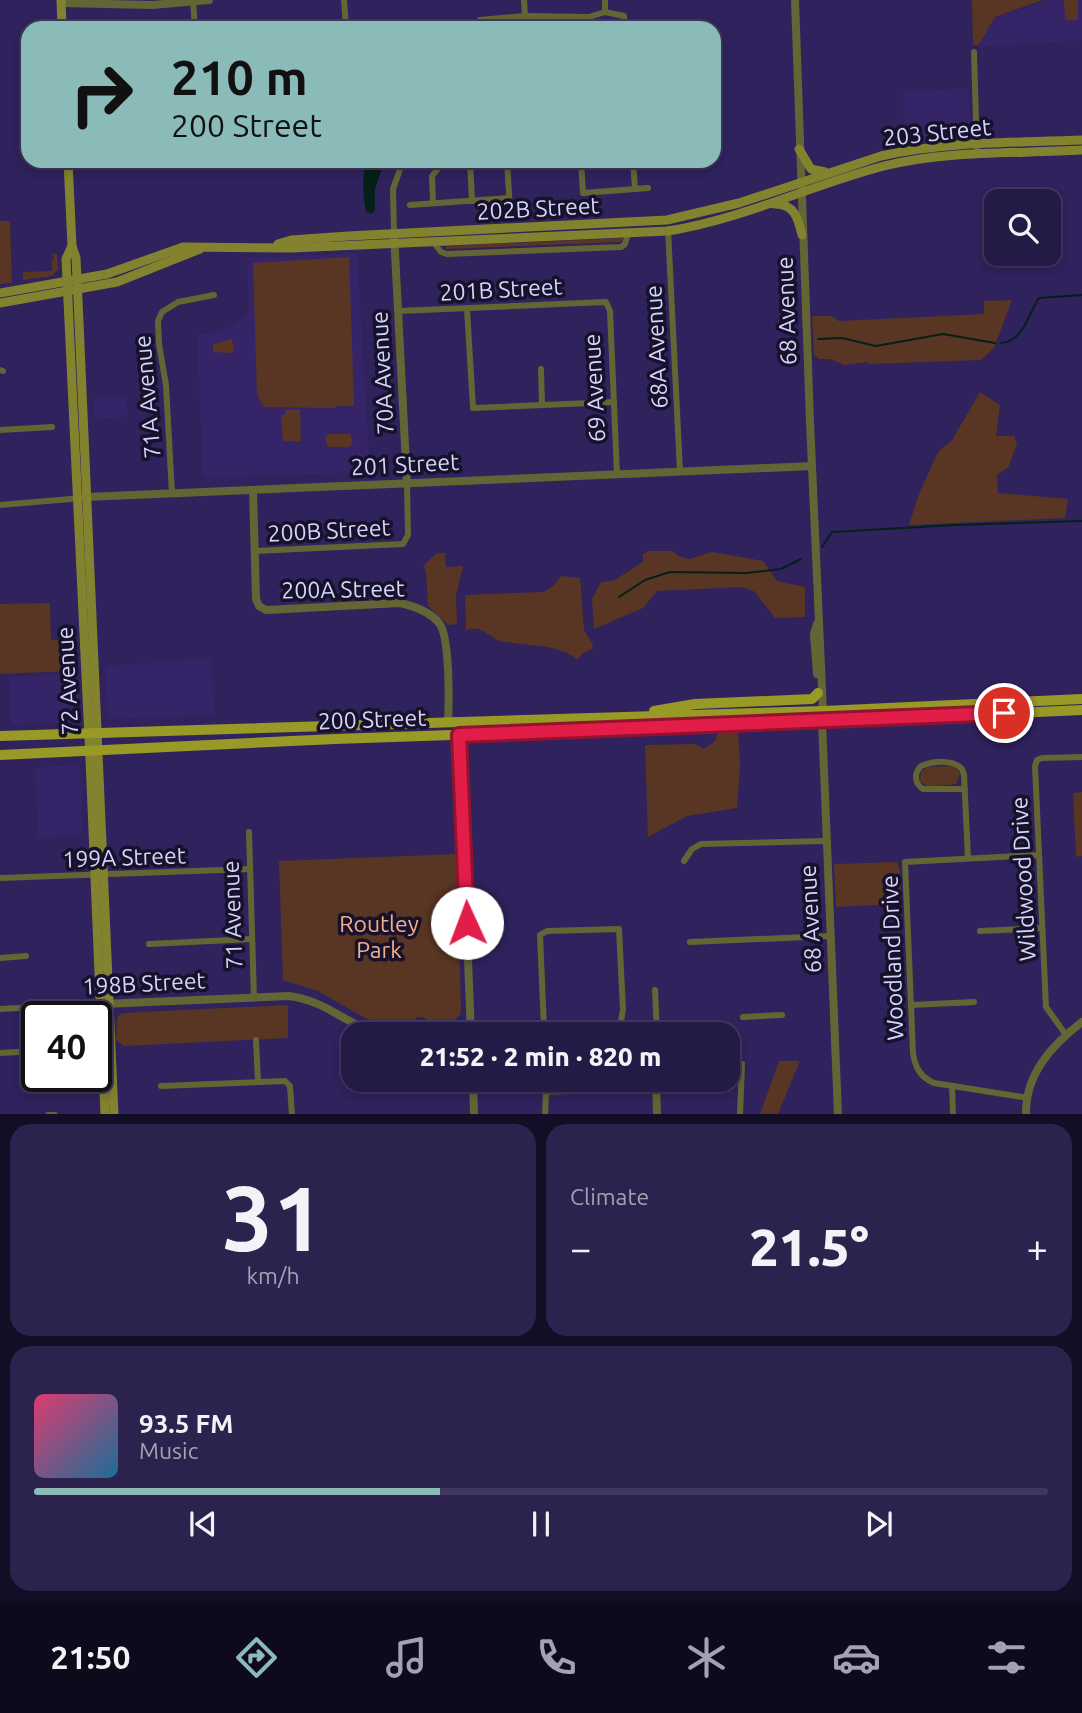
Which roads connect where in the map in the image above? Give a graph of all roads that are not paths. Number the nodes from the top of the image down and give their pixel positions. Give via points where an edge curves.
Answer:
1 (209, 0) edge
2 (344, 0) edge
3 (524, 0) edge
4 (605, 0) edge
5 (795, 0) edge
6 (193, 1) edge
7 (61, 2) edge
8 (151, 2) edge
9 (605, 12) junction
10 (525, 16) junction
11 (554, 17) junction
12 (504, 18) joint
13 (589, 18) joint
14 (62, 21) edge
15 (194, 21) edge
16 (346, 21) edge
17 (480, 21) edge
18 (554, 21) edge
19 (624, 21) edge
20 (974, 51) dead end
21 (1082, 140) edge
22 (978, 145) junction
23 (799, 149) junction
24 (1082, 150) edge
25 (977, 155) junction
26 (68, 168) edge
27 (400, 168) edge
28 (438, 168) edge
29 (470, 168) edge
30 (507, 168) edge
31 (582, 168) edge
32 (634, 168) edge
33 (830, 172) junction
34 (800, 183) junction
35 (648, 188) dead end
36 (635, 189) junction
37 (801, 193) junction
38 (509, 198) junction
39 (472, 201) junction
40 (433, 203) junction
41 (410, 205) dead end
42 (766, 205) junction
43 (510, 210) dead end
44 (667, 220) junction
45 (668, 231) junction
46 (802, 235) junction
47 (394, 238) junction
48 (201, 248) junction
49 (72, 280) junction
50 (78, 290) junction
51 (67, 292) junction
52 (0, 293) edge
53 (214, 295) dead end
54 (606, 302) joint
55 (0, 303) edge
56 (467, 309) junction
57 (399, 311) junction
58 (541, 369) dead end
59 (614, 402) junction
60 (542, 405) junction
61 (52, 427) dead end
62 (0, 430) edge
63 (812, 466) junction
64 (680, 471) junction
65 (617, 474) junction
66 (407, 484) junction
67 (253, 490) junction
68 (172, 494) junction
69 (83, 498) junction
70 (0, 505) edge
71 (405, 542) joint
72 (254, 551) junction
73 (818, 621) junction
74 (818, 693) joint
75 (1082, 699) edge
76 (1082, 710) edge
77 (626, 716) junction
78 (822, 716) junction
79 (482, 720) junction
80 (448, 721) junction
81 (94, 733) junction
82 (459, 735) junction
83 (0, 736) edge
84 (95, 750) junction
85 (0, 755) edge
86 (1082, 757) edge
87 (965, 789) junction
88 (249, 832) dead end
89 (825, 841) junction
90 (1039, 855) junction
91 (968, 858) junction
92 (684, 861) dead end
93 (250, 869) junction
94 (100, 875) junction
95 (0, 878) edge
96 (1042, 928) junction
97 (980, 931) dead end
98 (830, 936) junction
99 (253, 939) junction
100 (690, 942) dead end
101 (149, 944) dead end
102 (26, 956) dead end
103 (0, 958) edge
104 (655, 990) dead end
105 (254, 998) junction
106 (104, 1001) edge
107 (974, 1002) dead end
108 (112, 1004) edge
109 (911, 1005) junction
110 (21, 1008) edge
111 (0, 1009) edge
112 (782, 1015) dead end
113 (743, 1017) dead end
114 (350, 1022) edge
115 (471, 1022) edge
116 (544, 1022) edge
117 (621, 1022) edge
118 (656, 1022) edge
119 (1082, 1022) edge
120 (1066, 1035) junction
121 (256, 1040) dead end
122 (18, 1052) dead end
123 (0, 1053) edge
124 (743, 1064) dead end
125 (258, 1081) junction
126 (161, 1086) dead end
127 (952, 1086) junction
128 (105, 1092) edge
129 (112, 1092) edge
130 (473, 1092) edge
131 (546, 1092) edge
132 (656, 1092) edge
133 (1028, 1098) junction
134 (105, 1114) edge
135 (114, 1114) edge
136 (292, 1114) edge
137 (474, 1114) edge
138 (545, 1114) edge
139 (657, 1114) edge
140 (740, 1114) edge
141 (838, 1114) edge
142 (953, 1114) edge
143 (1026, 1114) edge

1 - 6 street
2 - 16 street
3 - 10 street
4 - 9 street
5 - 23 street, 68 Avenue
6 - 8 street
6 - 15 street
7 - 8 street
7 - 14 main road
9 - 13 street
9 - 19 street via 624,16
10 - 11 street
10 - 12 street
11 - 13 street
11 - 18 street
12 - 17 street
20 - 22 street
21 - 22 main road, 203 Street
22 - 25 street
22 - 33 main road, 203 Street via 905,150
23 - 33 main road via 811,169
23 - 34 street, 68 Avenue
24 - 25 main road, 203 Street
25 - 37 main road, 203 Street via 907,161
26 - 49 main road, 72 Avenue via 76,258
27 - 47 street via 393,189
28 - 40 street via 432,176
29 - 39 street
30 - 38 street
31 - 36 street via 583,193
32 - 36 street
33 - 34 main road, 203 Street
34 - 37 street, 68 Avenue
34 - 44 main road, 202B Street
35 - 36 street
37 - 42 main road, 202B Street
37 - 46 street, 68 Avenue
38 - 39 street
38 - 43 street
39 - 40 street
40 - 41 street
42 - 45 main road, 202B Street
42 - 46 main road via 790,207
44 - 45 street, 68A Avenue
44 - 47 main road, 202B Street
45 - 47 main road, 202B Street via 433,242
45 - 64 street, 68A Avenue
46 - 63 street, 68 Avenue
47 - 48 main road, 202B Street via 292,248
47 - 57 street, 70A Avenue
48 - 49 main road, 202B Street via 183,247 123,269
48 - 50 main road, 202B Street via 129,279
49 - 50 main road, 72 Avenue
49 - 51 main road, 72 Avenue
49 - 52 main road, 202B Street
50 - 51 main road, 202B Street
50 - 69 main road, 72 Avenue
51 - 55 main road, 202B Street
51 - 69 main road, 72 Avenue
53 - 68 street, 71A Avenue via 178,302 158,321
54 - 56 street, 201B Street
54 - 59 street, 69 Avenue
56 - 57 street, 201B Street
56 - 60 street via 473,408
57 - 66 street, 70A Avenue
58 - 60 street
59 - 60 street
59 - 65 street, 69 Avenue
61 - 62 street
63 - 64 street, 201 Street
63 - 73 street, 68 Avenue
64 - 65 street, 201 Street
65 - 66 street, 201 Street
66 - 67 street, 201 Street
66 - 71 street, 70A Avenue
67 - 68 street, 201 Street
67 - 72 street
68 - 69 street, 201 Street
69 - 70 street, 201 Street
69 - 81 main road, 72 Avenue
71 - 72 street, 200B Street
72 - 80 street, 200A Street via 256,599 266,610 400,603 414,606 440,624 446,642
73 - 74 street, 68 Avenue via 814,634
73 - 78 street, 68 Avenue
74 - 77 main road via 812,699 695,704
75 - 78 main road, 200 Street
76 - 78 main road, 200 Street
77 - 78 main road, 200 Street
77 - 79 main road, 200 Street
78 - 82 main road, 200 Street
78 - 89 street, 68 Avenue
79 - 80 main road, 200 Street
79 - 82 main road
80 - 81 main road, 200 Street
81 - 83 main road, 200 Street
81 - 84 main road, 72 Avenue
82 - 84 main road, 200 Street
82 - 115 street
84 - 85 main road, 200 Street
84 - 94 main road, 72 Avenue
86 - 90 street, Wildwood Drive via 1037,760
87 - 87 street via 923,789 916,774 924,764 955,763 963,771
87 - 91 street
88 - 93 street, 71 Avenue
89 - 92 street via 701,844
89 - 98 street, 68 Avenue
90 - 91 street, Woodland Drive
90 - 96 street, Wildwood Drive
91 - 109 street, Woodland Drive via 905,862
93 - 94 street, 199A Street
93 - 99 street, 71 Avenue
94 - 95 street, 199A Street
94 - 106 main road, 72 Avenue
96 - 97 street
96 - 120 street, Wildwood Drive via 1046,1007
98 - 100 street
98 - 141 street, 68 Avenue
99 - 101 street
99 - 105 street, 71 Avenue
102 - 103 street
104 - 118 street
105 - 108 street, 198B Street
105 - 114 street, 198B Street via 289,996 315,1001
107 - 109 street
109 - 127 street, Woodland Drive via 915,1065 926,1079
110 - 111 street, 198B Street
112 - 113 street
116 - 117 street via 543,932 619,929
119 - 120 street
120 - 133 street via 1038,1067
121 - 125 street
122 - 123 street
124 - 140 street
125 - 126 street
125 - 136 street via 288,1082
127 - 133 street, Woodland Drive
127 - 142 street
128 - 134 main road, 72 Avenue
129 - 135 main road, 72 Avenue
130 - 137 street
131 - 138 street
132 - 139 street
133 - 143 street

